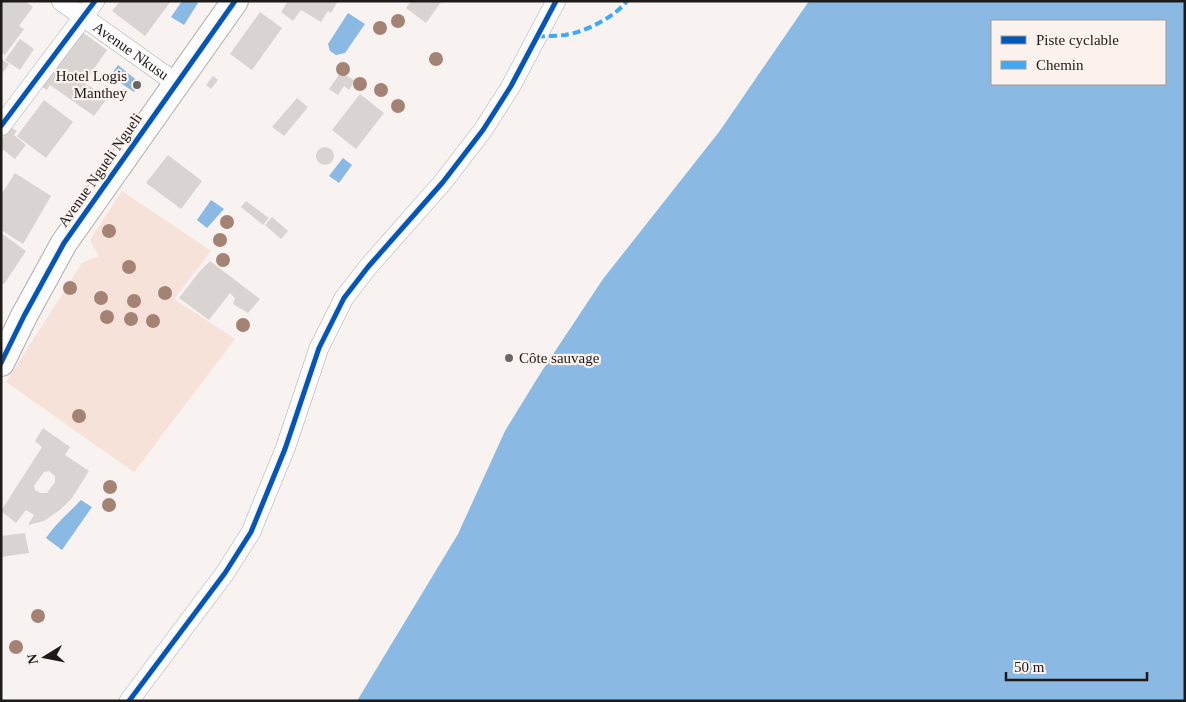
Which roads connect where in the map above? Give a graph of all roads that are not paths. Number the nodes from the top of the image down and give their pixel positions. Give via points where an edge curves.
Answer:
1 (61, 1) edge
2 (95, 1) edge
3 (235, 1) edge
4 (556, 1) edge
5 (83, 17) junction
6 (176, 83) junction
7 (1, 126) edge
8 (1, 363) edge
9 (129, 701) edge

1 - 5 street, Avenue Nkusu
2 - 5 street
3 - 6 street, Avenue Ngueli Ngueli
4 - 9 street via 511,86 483,130 344,298 319,348 285,449 251,532 225,573
5 - 6 street, Avenue Nkusu
5 - 7 street
6 - 8 street, Avenue Ngueli Ngueli via 64,242

